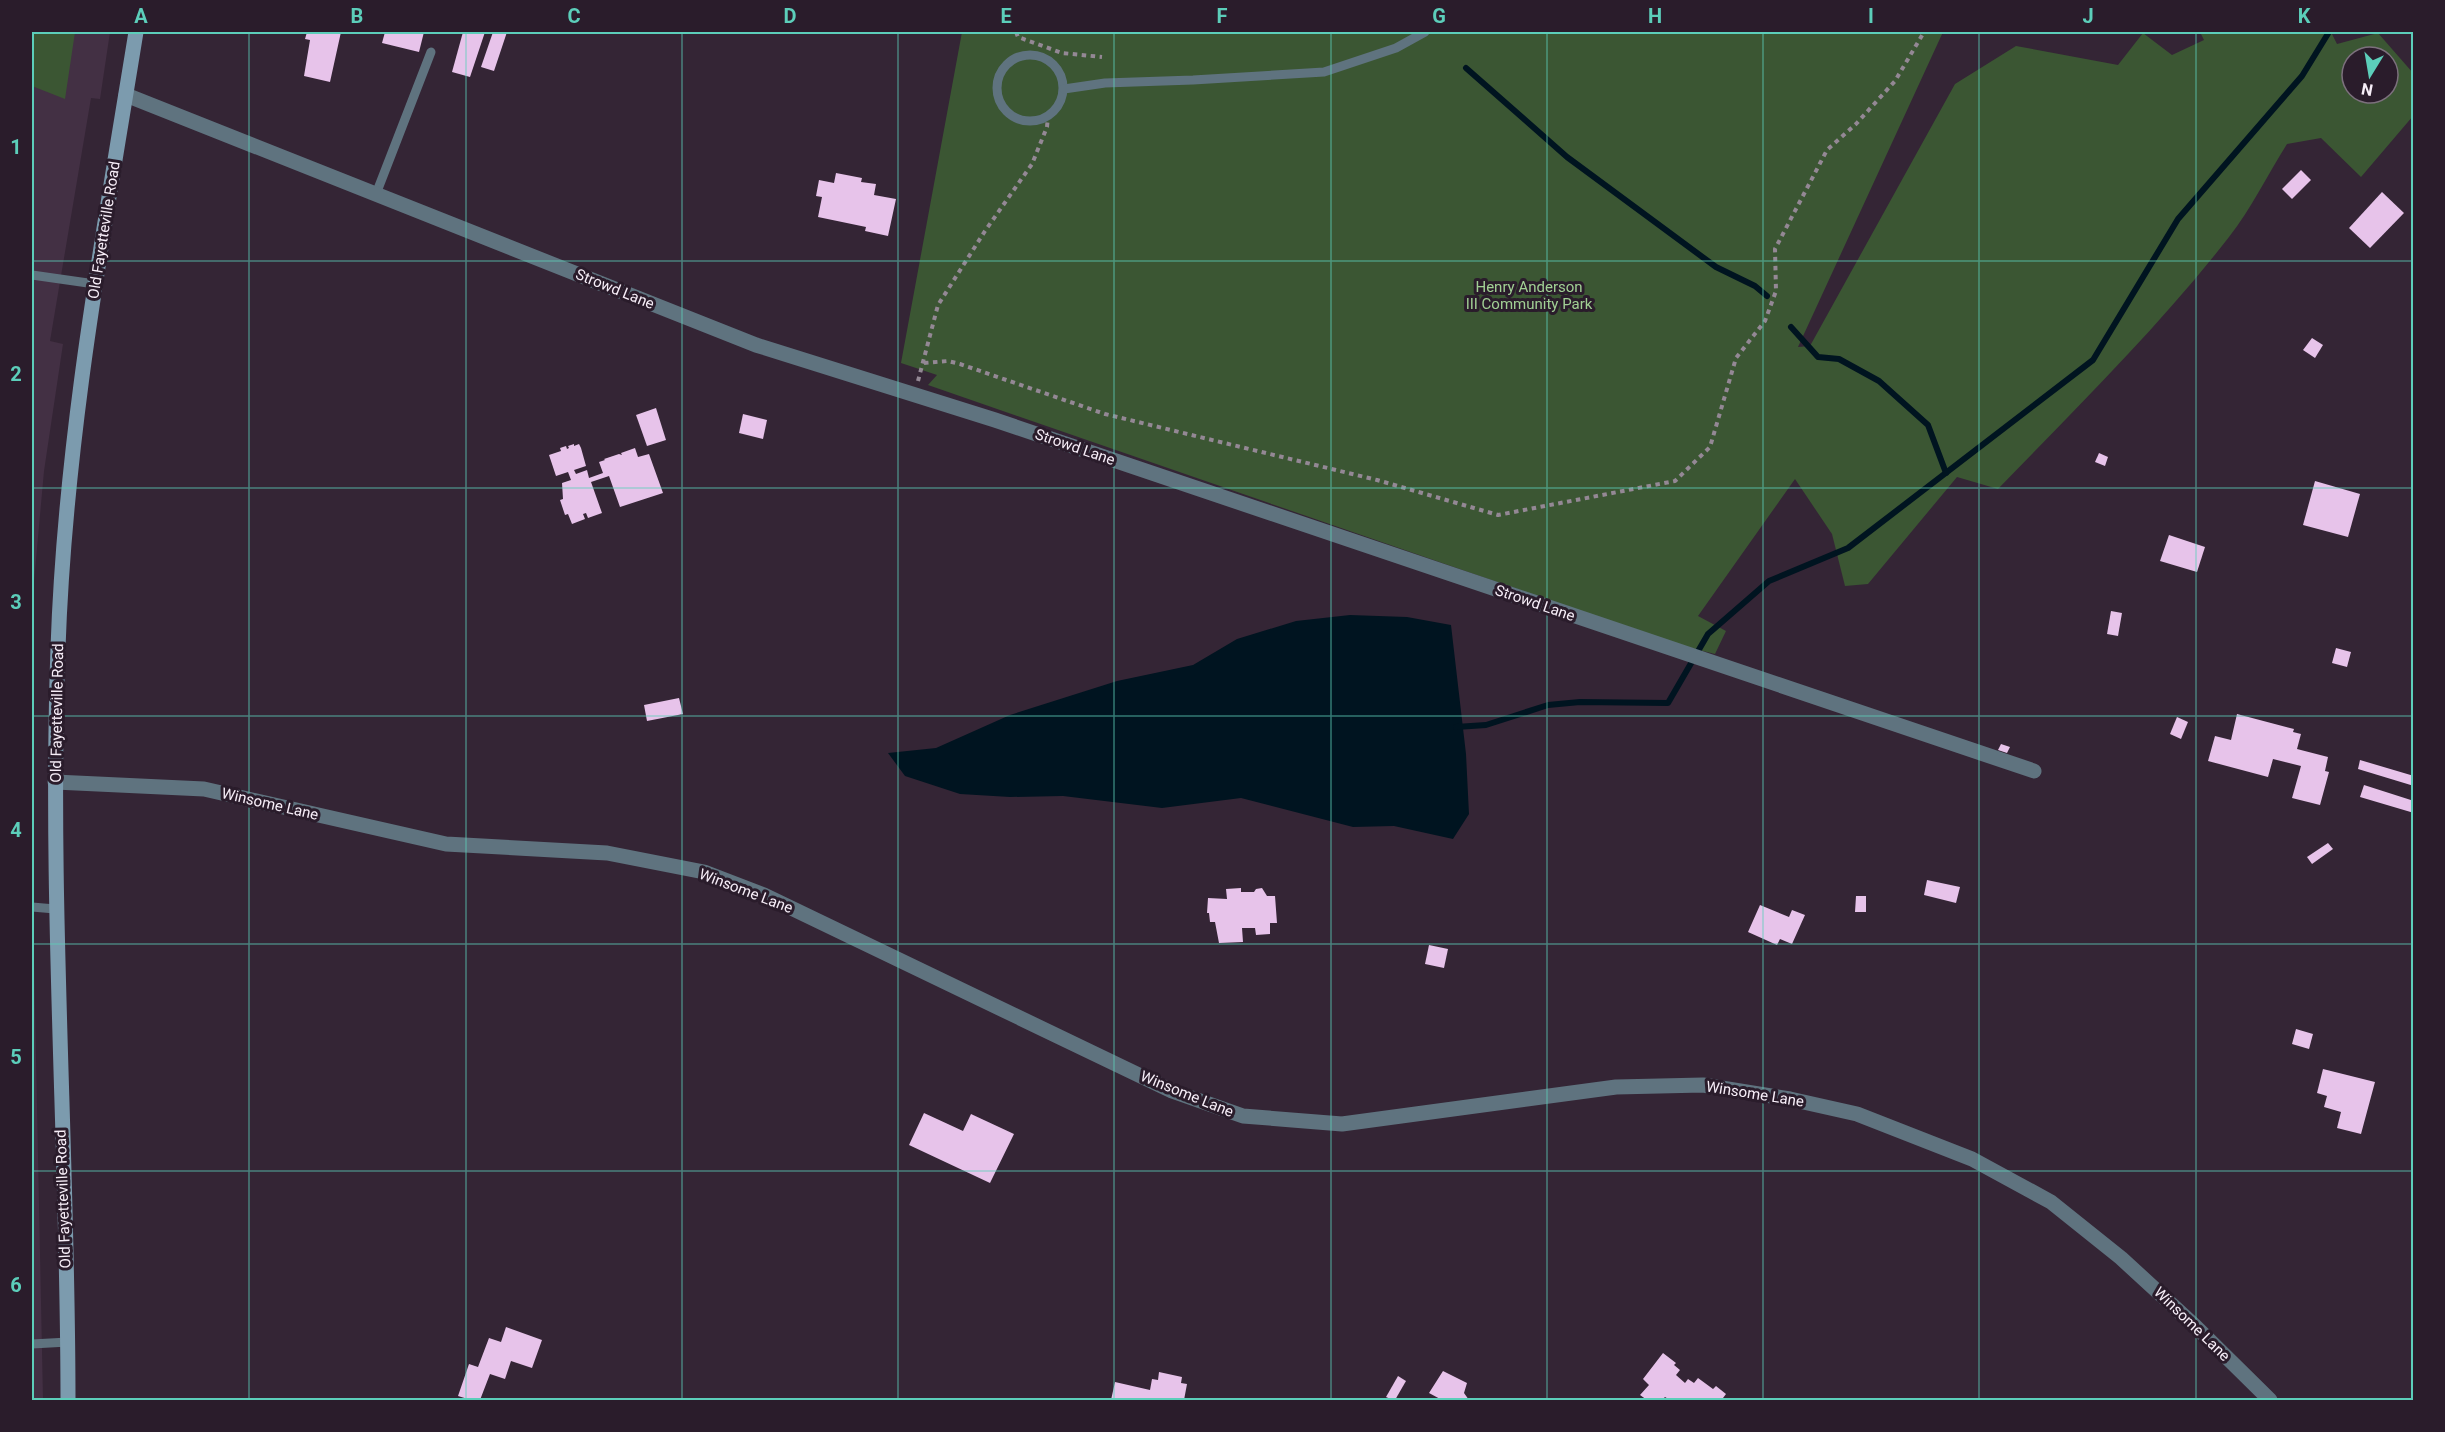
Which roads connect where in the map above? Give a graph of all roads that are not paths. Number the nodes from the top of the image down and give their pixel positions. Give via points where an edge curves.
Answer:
1 (136, 32) edge
2 (1425, 32) edge
3 (431, 52) dead end
4 (1064, 89) junction
5 (126, 95) junction
6 (376, 194) junction
7 (32, 275) edge
8 (95, 284) junction
9 (2034, 771) dead end
10 (55, 782) junction
11 (32, 907) edge
12 (55, 909) junction
13 (68, 1342) junction
14 (32, 1344) edge
15 (68, 1401) edge
16 (2270, 1401) edge

1 - 5 street, Old Fayetteville Road
2 - 4 lane via 1396,48 1324,72 1105,83
3 - 6 lane
4 - 4 lane via 1057,108 1048,116 1026,121 1006,112 996,91 1004,67 1022,55 1049,60 1062,76
5 - 6 street, Strowd Lane
5 - 8 street, Old Fayetteville Road
6 - 9 street, Strowd Lane via 756,345 995,420
7 - 8 lane
8 - 10 street, Old Fayetteville Road via 70,466 58,646
10 - 12 street, Old Fayetteville Road
10 - 16 street, Winsome Lane via 204,789 446,844 607,853 704,872 764,895 1172,1091 1243,1116 1342,1124 1616,1087 1703,1085 1857,1114 1972,1159 2051,1202 2121,1258
11 - 12 lane
12 - 13 street, Old Fayetteville Road
13 - 14 lane
13 - 15 street, Old Fayetteville Road

